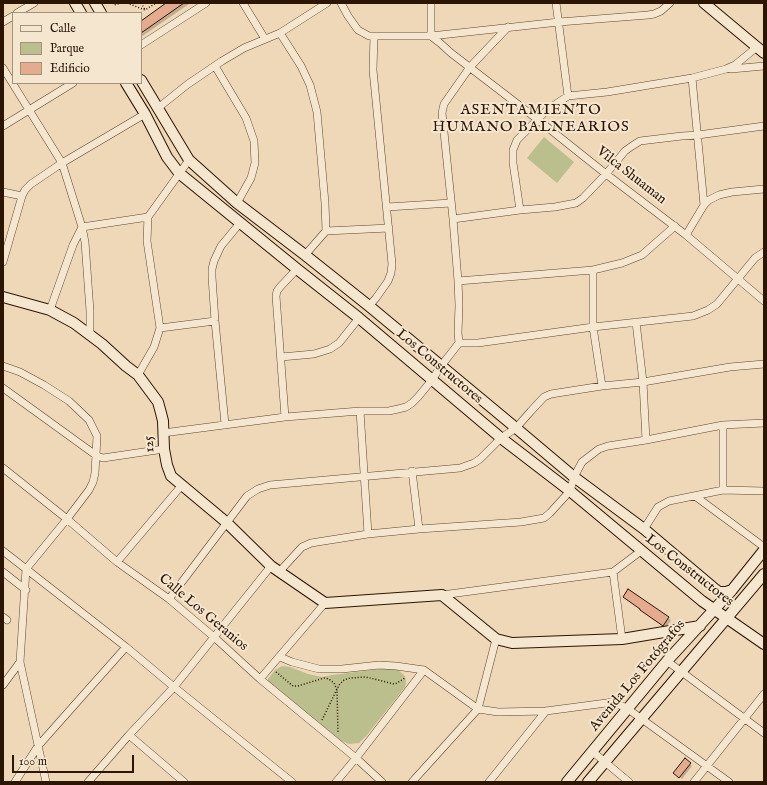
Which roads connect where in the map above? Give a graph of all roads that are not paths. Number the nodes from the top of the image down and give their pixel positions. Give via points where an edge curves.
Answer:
1 (34, 3) edge
2 (74, 3) edge
3 (95, 3) edge
4 (206, 3) edge
5 (243, 3) edge
6 (327, 3) edge
7 (341, 3) edge
8 (430, 3) edge
9 (556, 3) edge
10 (670, 3) edge
11 (704, 3) edge
12 (197, 5) edge
13 (19, 12) edge
14 (80, 12) edge
15 (100, 12) edge
16 (12, 17) edge
17 (3, 22) edge
18 (559, 22) junction
19 (508, 27) junction
20 (280, 33) junction
21 (374, 36) junction
22 (431, 36) junction
23 (265, 39) junction
24 (142, 44) edge
25 (761, 50) edge
26 (215, 66) junction
27 (764, 66) edge
28 (470, 67) junction
29 (3, 68) edge
30 (726, 69) junction
31 (692, 78) junction
32 (142, 82) edge
33 (12, 83) edge
34 (13, 84) edge
35 (71, 84) edge
36 (127, 84) edge
37 (568, 96) junction
38 (158, 108) junction
39 (29, 110) junction
40 (145, 114) junction
41 (537, 119) junction
42 (3, 126) edge
43 (764, 126) edge
44 (698, 135) junction
45 (189, 160) junction
46 (62, 163) junction
47 (179, 173) junction
48 (606, 174) junction
49 (764, 189) edge
50 (3, 192) edge
51 (22, 196) junction
52 (237, 203) junction
53 (451, 203) junction
54 (704, 205) junction
55 (387, 207) junction
56 (520, 210) junction
57 (148, 217) junction
58 (453, 219) junction
59 (240, 223) junction
60 (675, 226) junction
61 (82, 227) junction
62 (389, 228) junction
63 (326, 231) junction
64 (686, 235) junction
65 (764, 252) edge
66 (305, 255) junction
67 (3, 262) edge
68 (296, 269) junction
69 (593, 270) junction
70 (738, 278) junction
71 (458, 281) junction
72 (3, 297) edge
73 (764, 301) edge
74 (369, 306) junction
75 (50, 310) junction
76 (360, 318) junction
77 (215, 321) junction
78 (636, 322) junction
79 (593, 327) junction
80 (160, 328) junction
81 (90, 334) junction
82 (459, 343) junction
83 (281, 357) junction
84 (764, 364) edge
85 (3, 366) edge
86 (441, 366) junction
87 (138, 376) junction
88 (432, 380) junction
89 (643, 382) junction
90 (602, 386) junction
91 (3, 388) edge
92 (360, 411) junction
93 (285, 417) junction
94 (764, 423) edge
95 (225, 424) junction
96 (723, 425) junction
97 (516, 428) junction
98 (163, 433) junction
99 (501, 438) junction
100 (646, 440) junction
101 (164, 449) junction
102 (96, 456) junction
103 (3, 468) edge
104 (412, 472) junction
105 (365, 476) junction
106 (574, 477) junction
107 (182, 485) junction
108 (723, 490) junction
109 (570, 491) junction
110 (764, 491) edge
111 (695, 496) junction
112 (67, 519) junction
113 (226, 522) junction
114 (419, 529) junction
115 (644, 529) junction
116 (368, 534) junction
117 (764, 549) edge
118 (3, 551) edge
119 (641, 551) junction
120 (117, 562) junction
121 (26, 569) junction
122 (276, 569) junction
123 (3, 572) edge
124 (613, 572) junction
125 (764, 574) edge
126 (26, 590) junction
127 (732, 590) junction
128 (442, 595) junction
129 (169, 599) junction
130 (325, 603) junction
131 (714, 610) junction
132 (726, 618) junction
133 (700, 626) junction
134 (214, 637) junction
135 (496, 639) junction
136 (622, 639) junction
137 (764, 644) edge
138 (126, 647) junction
139 (280, 657) junction
140 (667, 661) junction
141 (20, 662) junction
142 (424, 670) junction
143 (681, 671) junction
144 (260, 679) junction
145 (3, 685) edge
146 (174, 687) junction
147 (764, 694) edge
148 (478, 709) junction
149 (628, 709) junction
150 (546, 711) junction
151 (641, 719) junction
152 (745, 719) junction
153 (764, 733) edge
154 (129, 735) junction
155 (38, 746) junction
156 (592, 752) junction
157 (356, 758) junction
158 (605, 762) junction
159 (708, 766) junction
160 (180, 781) edge
161 (15, 782) edge
162 (46, 782) edge
163 (88, 782) edge
164 (292, 782) edge
165 (336, 782) edge
166 (382, 782) edge
167 (412, 782) edge
168 (489, 782) edge
169 (568, 782) edge
170 (588, 782) edge
171 (629, 782) edge
172 (694, 782) edge
173 (729, 782) edge

1 - 13 street
2 - 14 main road
3 - 15 main road
4 - 12 street
5 - 23 street
6 - 20 street
7 - 21 street via 358,30
8 - 22 street
9 - 18 street
10 - 18 street via 654,14
11 - 25 main road
12 - 24 street
16 - 17 street
18 - 19 street
18 - 37 street
19 - 22 street
19 - 28 street
20 - 23 street
20 - 63 street via 310,85 317,112
21 - 22 street
21 - 55 street via 373,70
22 - 28 street, Vilca Shuaman
23 - 26 street via 244,48
25 - 30 street
26 - 38 street
26 - 52 street via 246,118 254,141 255,163 251,178
27 - 30 street
28 - 41 street, Vilca Shuaman
28 - 53 street via 444,104 442,113
29 - 33 street
30 - 31 street
31 - 37 street
31 - 44 street
32 - 38 main road, Los Constructores
34 - 39 street
35 - 39 street
36 - 40 main road, Los Constructores
37 - 41 street
38 - 45 main road, Los Constructores
39 - 42 street
39 - 46 street
40 - 46 street
40 - 47 main road, Los Constructores via 166,157
41 - 48 street, Vilca Shuaman
41 - 56 street via 517,140 513,150
43 - 44 street
44 - 48 street via 640,141 625,151
44 - 54 street
45 - 47 street
45 - 52 main road, Los Constructores
46 - 51 street via 31,184
46 - 61 street
47 - 57 street
47 - 59 main road, Los Constructores
48 - 56 street via 576,203
48 - 60 street, Vilca Shuaman
49 - 54 street via 719,195
50 - 51 street
51 - 67 street
52 - 66 main road, Los Constructores
53 - 55 street
53 - 58 street
54 - 64 street
55 - 62 street
56 - 58 street
57 - 61 street
57 - 80 street via 147,241
58 - 71 street
59 - 68 main road, Los Constructores
59 - 77 street via 221,246 214,261 212,278
60 - 64 street, Vilca Shuaman
60 - 69 street via 642,255
61 - 75 street
61 - 81 street
62 - 63 street
62 - 74 street via 391,273 384,288
63 - 66 street
64 - 70 street, Vilca Shuaman
65 - 70 street via 755,258
66 - 74 main road, Los Constructores
68 - 76 main road, Los Constructores
68 - 83 street via 277,291 276,296
69 - 71 street
69 - 79 street
70 - 73 street, Vilca Shuaman
70 - 78 street via 717,304 701,314
71 - 82 street
72 - 75 main road, 125
74 - 86 main road, Los Constructores
75 - 81 main road, 125 via 74,322
76 - 83 street via 330,350
76 - 88 main road, Los Constructores
77 - 80 street
77 - 95 street
78 - 79 street
78 - 89 street
79 - 82 street via 478,343
79 - 90 street
80 - 87 street via 154,347
81 - 87 main road, 125
82 - 86 street
83 - 93 street
84 - 89 street via 730,367
85 - 102 street via 44,385 69,401 90,420 97,436
86 - 88 street
86 - 97 main road, Los Constructores
87 - 98 main road, 125 via 158,402 162,413
88 - 92 street via 418,397 406,406 390,411
88 - 99 main road, Los Constructores
89 - 90 street
89 - 100 street
90 - 97 street via 544,397
91 - 102 street
92 - 93 street
92 - 105 street
93 - 95 street
94 - 96 street
95 - 98 street
96 - 100 street
96 - 108 street
97 - 99 street
97 - 106 main road, Los Constructores
98 - 101 main road, 125
99 - 104 street via 474,463 460,468
99 - 109 main road, Los Constructores
100 - 106 street via 599,449 582,462
101 - 102 street via 103,458
101 - 107 main road, 125 via 171,476
102 - 112 street via 93,482
103 - 112 street, Calle Los Geranios
104 - 105 street
104 - 114 street
105 - 113 street via 270,485 247,496
105 - 116 street
106 - 109 street
106 - 115 main road, Los Constructores
107 - 113 main road, 125
107 - 120 street
108 - 110 street
108 - 111 street
109 - 114 street via 544,518
109 - 119 main road, Los Constructores
111 - 115 street via 669,501 658,507
111 - 117 street
112 - 120 street, Calle Los Geranios
112 - 121 street
113 - 122 main road, 125
113 - 129 street
114 - 116 street
115 - 127 main road, Los Constructores via 719,592
116 - 122 street via 311,543 302,547
117 - 127 main road, Avenida Los Fotógrafos
118 - 121 street
119 - 124 street
119 - 131 main road, Los Constructores
120 - 129 street, Calle Los Geranios
121 - 126 street
121 - 138 street
122 - 130 main road, 125
122 - 134 street
123 - 126 street
124 - 128 street
124 - 136 street
125 - 132 main road
126 - 141 street
127 - 131 main road, Avenida Los Fotógrafos
128 - 130 main road
128 - 135 main road
129 - 134 street, Calle Los Geranios
130 - 139 street
131 - 132 main road, Los Constructores
131 - 133 main road, Avenida Los Fotógrafos
132 - 137 main road, Los Constructores
132 - 143 main road
133 - 136 main road
133 - 140 main road, Avenida Los Fotógrafos
134 - 144 street, Calle Los Geranios
134 - 146 street
135 - 136 main road via 512,643
135 - 148 street
138 - 146 street
138 - 155 street
139 - 142 street via 319,669 379,665
139 - 144 street
140 - 143 street
140 - 149 main road, Avenida Los Fotógrafos
141 - 145 street
141 - 155 street
142 - 148 street
142 - 157 street
143 - 151 main road
143 - 152 street
144 - 157 street, Calle Los Geranios
146 - 154 street
146 - 164 street
147 - 152 street
148 - 150 street via 498,712
148 - 167 street
149 - 150 street via 614,702
149 - 151 street
149 - 156 main road, Avenida Los Fotógrafos
150 - 168 street
151 - 158 main road
151 - 159 street
152 - 153 street
152 - 159 street
154 - 160 street
154 - 163 street
155 - 161 street
155 - 162 street
156 - 158 street
156 - 169 main road, Avenida Los Fotógrafos
157 - 165 street
157 - 166 street, Calle Los Geranios
158 - 170 main road
158 - 171 street
159 - 172 street
159 - 173 street

